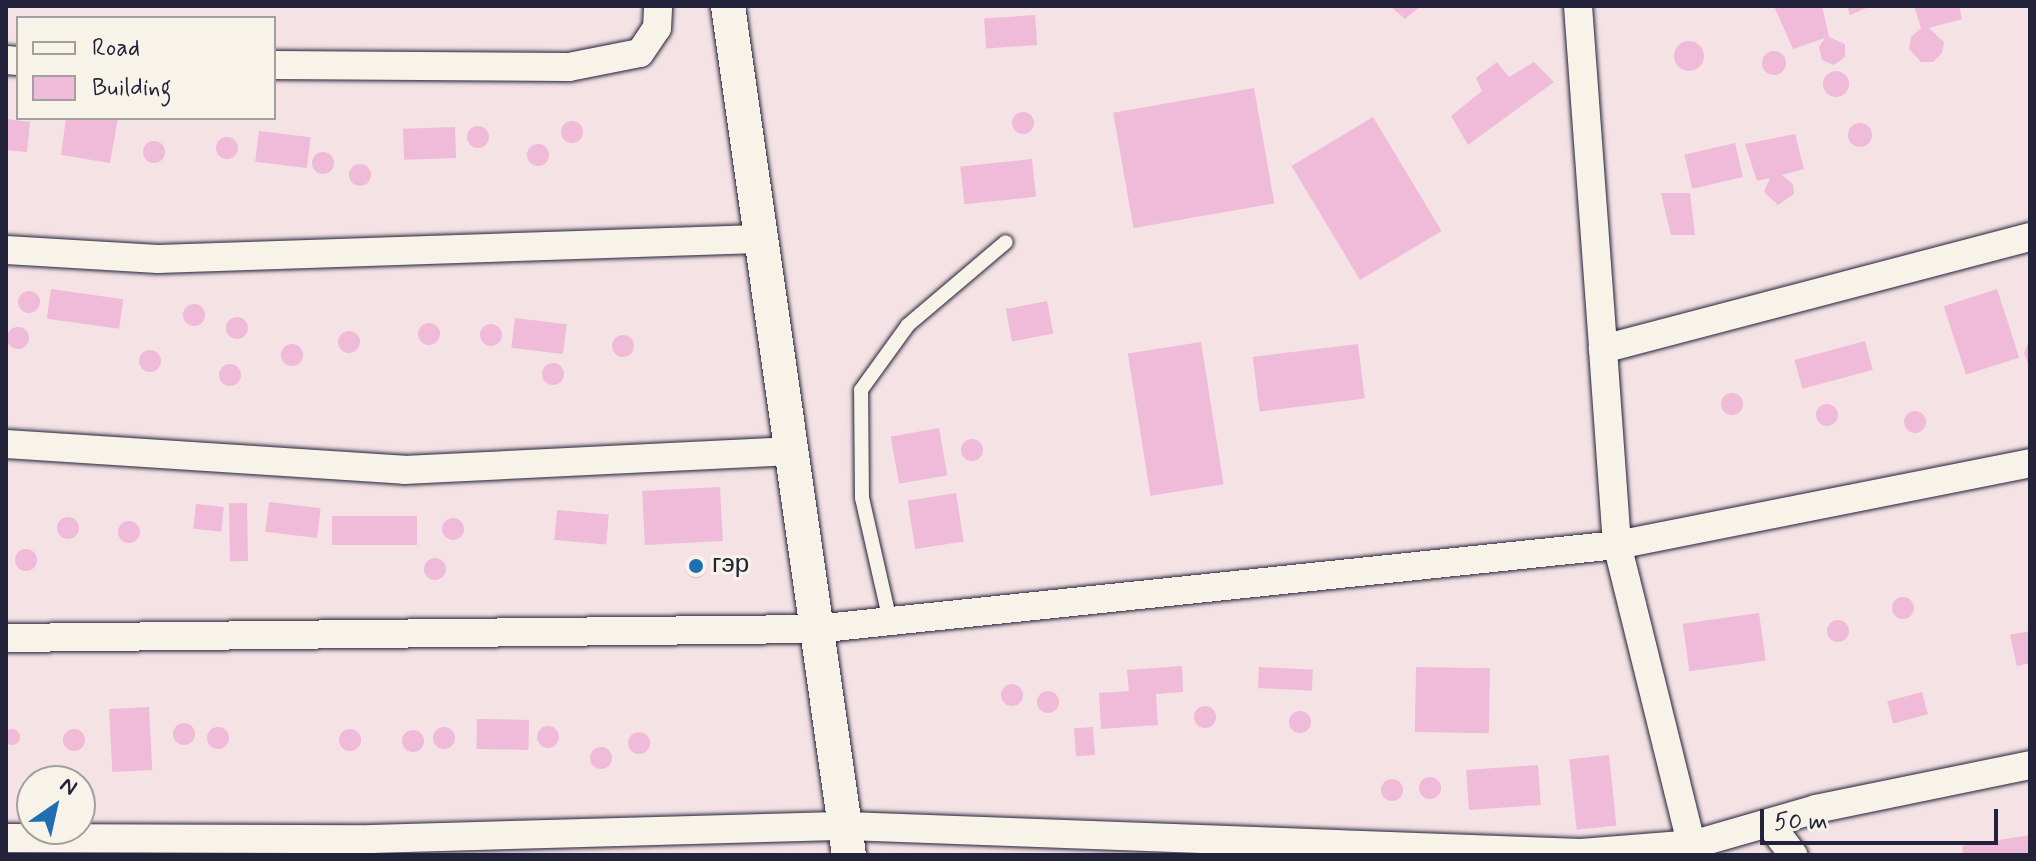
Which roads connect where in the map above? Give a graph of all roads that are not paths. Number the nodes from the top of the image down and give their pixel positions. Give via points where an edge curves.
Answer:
1 (658, 6) edge
2 (728, 6) edge
3 (1578, 6) edge
4 (276, 65) edge
5 (2030, 237) edge
6 (759, 239) junction
7 (1006, 242) dead end
8 (6, 250) edge
9 (1603, 349) junction
10 (6, 444) edge
11 (793, 451) junction
12 (2030, 463) edge
13 (1617, 545) junction
14 (890, 621) junction
15 (815, 629) junction
16 (6, 638) edge
17 (2030, 765) edge
18 (1770, 824) junction
19 (6, 838) edge
20 (848, 840) edge
21 (1694, 850) edge
22 (1793, 855) edge

1 - 4 street via 657,28 640,53 569,67
2 - 6 street
3 - 9 street
5 - 9 street
6 - 8 street via 158,259
6 - 11 street
7 - 14 lane via 908,325 861,390 862,498
9 - 13 street
10 - 11 street via 404,470
11 - 15 street
12 - 13 street
13 - 14 street
13 - 21 street
14 - 15 street
15 - 16 street
15 - 20 street
17 - 18 street via 1816,809
18 - 21 street
18 - 22 street
19 - 20 street
20 - 21 street via 1581,853

